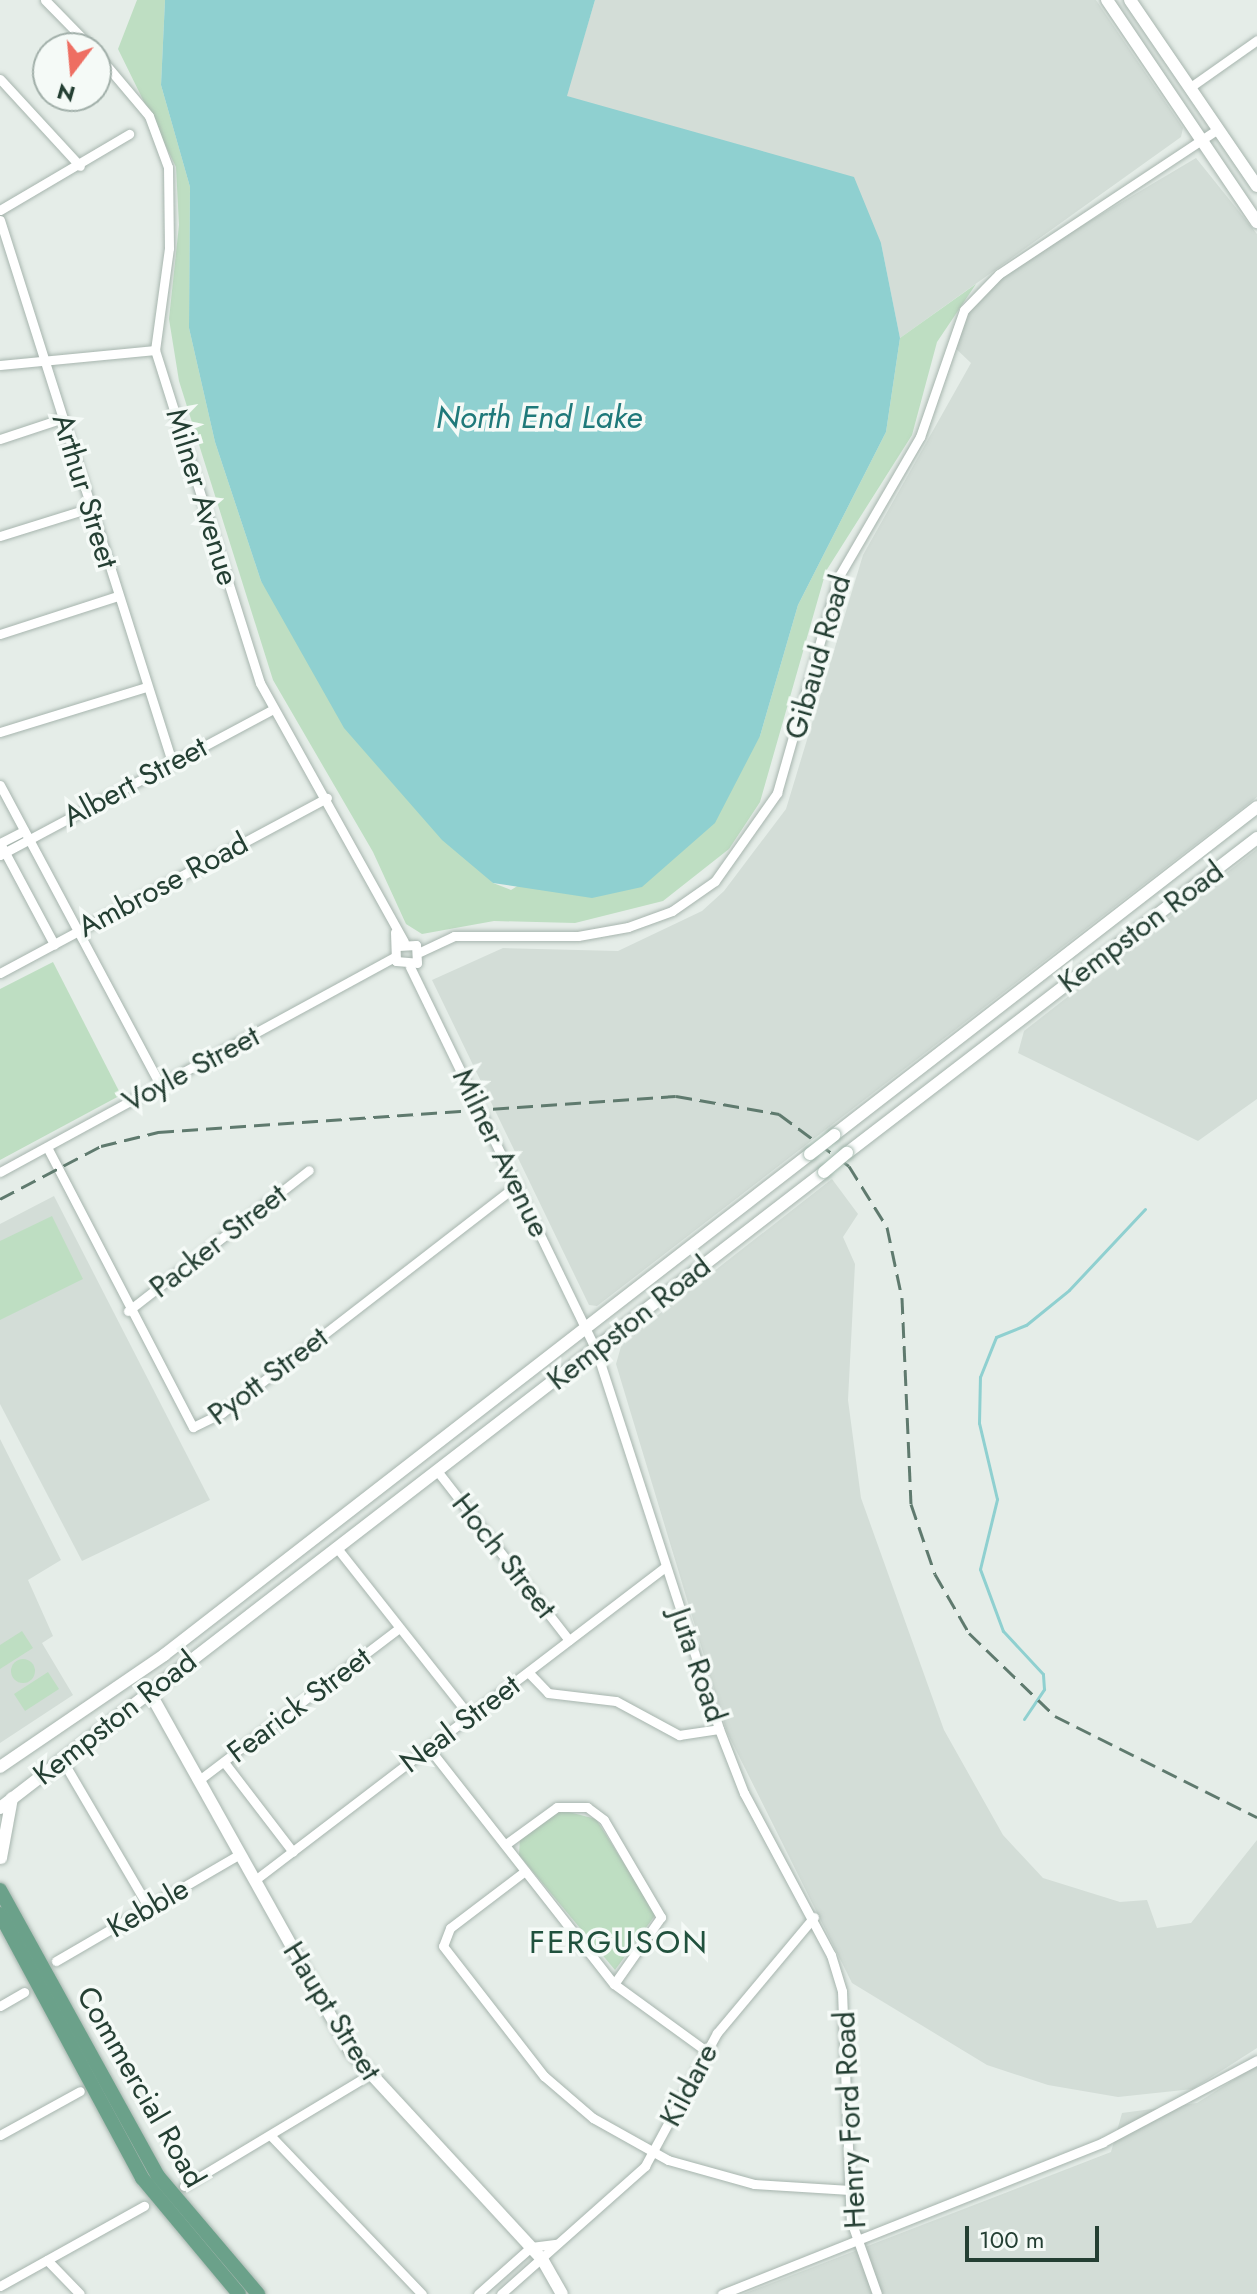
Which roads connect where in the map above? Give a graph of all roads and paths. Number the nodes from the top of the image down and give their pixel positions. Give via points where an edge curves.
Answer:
1 (45, 0) edge
2 (1107, 0) edge
3 (1130, 0) edge
4 (1139, 13) junction
5 (1122, 23) junction
6 (76, 32) edge
7 (1257, 40) edge
8 (112, 71) edge
9 (0, 79) edge
10 (1189, 88) junction
11 (1218, 129) junction
12 (129, 134) dead end
13 (1201, 140) junction
14 (80, 166) junction
15 (1257, 186) edge
16 (0, 210) edge
17 (0, 220) edge
18 (1257, 222) edge
19 (155, 350) junction
20 (44, 361) junction
21 (0, 365) edge
22 (63, 418) junction
23 (0, 439) edge
24 (90, 508) junction
25 (0, 536) edge
26 (118, 596) junction
27 (0, 634) edge
28 (146, 687) junction
29 (271, 710) junction
30 (0, 732) edge
31 (172, 762) junction
32 (0, 785) edge
33 (327, 798) junction
34 (1257, 807) edge
35 (26, 835) junction
36 (1257, 838) edge
37 (1, 848) edge
38 (78, 930) junction
39 (54, 944) junction
40 (401, 944) junction
41 (418, 948) junction
42 (397, 961) junction
43 (414, 965) junction
44 (0, 973) edge
45 (160, 1085) junction
46 (47, 1147) junction
47 (309, 1170) dead end
48 (0, 1172) edge
49 (517, 1185) junction
50 (128, 1311) junction
51 (586, 1327) junction
52 (596, 1350) junction
53 (438, 1472) junction
54 (337, 1548) junction
55 (665, 1567) junction
56 (399, 1628) junction
57 (569, 1640) junction
58 (528, 1672) junction
59 (149, 1691) junction
60 (469, 1715) junction
61 (719, 1729) junction
62 (428, 1747) junction
63 (61, 1758) junction
64 (224, 1762) junction
65 (0, 1767) edge
66 (199, 1780) junction
67 (12, 1798) junction
68 (0, 1808) edge
69 (506, 1844) junction
70 (293, 1852) junction
71 (240, 1854) junction
72 (1, 1858) edge
73 (525, 1871) junction
74 (255, 1880) junction
75 (0, 1890) edge
76 (149, 1908) junction
77 (0, 1914) edge
78 (814, 1917) junction
79 (56, 1961) dead end
80 (614, 1984) junction
81 (842, 1991) joint
82 (24, 1992) dead end
83 (0, 2006) edge
84 (705, 2050) junction
85 (1257, 2060) edge
86 (367, 2076) junction
87 (80, 2091) dead end
88 (0, 2135) edge
89 (270, 2135) junction
90 (654, 2153) junction
91 (184, 2186) dead end
92 (850, 2190) junction
93 (144, 2206) dead end
94 (856, 2241) junction
95 (557, 2244) junction
96 (531, 2247) junction
97 (542, 2259) junction
98 (47, 2260) junction
99 (0, 2286) edge
100 (80, 2294) edge
101 (239, 2294) edge
102 (258, 2294) edge
103 (422, 2294) edge
104 (478, 2294) edge
105 (501, 2294) edge
106 (562, 2294) edge
107 (722, 2294) edge
108 (877, 2294) edge

1 - 6 street
2 - 5 main road
3 - 4 main road
4 - 5 main road
4 - 10 main road
5 - 13 main road
7 - 10 street
8 - 19 street, Milner Avenue via 142,104 168,167 169,248
9 - 14 street
10 - 11 main road
11 - 13 street, Gibaud Road
11 - 15 main road
12 - 14 street
13 - 18 main road
13 - 41 street, Gibaud Road via 991,280 964,310 920,437 839,576 777,793 727,868 685,904 628,927 578,936 482,933
14 - 16 street
17 - 20 street, Arthur Street
19 - 20 street
19 - 29 street, Milner Avenue
20 - 21 street
20 - 22 street, Arthur Street
22 - 23 street
22 - 24 street, Arthur Street
24 - 25 street
24 - 26 street, Arthur Street
26 - 27 street
26 - 28 street, Arthur Street
28 - 30 street
28 - 31 street, Arthur Street
29 - 31 street, Albert Street
29 - 33 street, Milner Avenue
31 - 35 street, Albert Street
32 - 35 street
33 - 38 street, Ambrose Road
33 - 40 street, Milner Avenue
34 - 51 main road, Kempston Road, bridge
35 - 37 street, Albert Street
35 - 38 street
36 - 52 main road, Kempston Road, bridge
37 - 39 street
38 - 39 street, Ambrose Road
38 - 45 street
39 - 44 street, Ambrose Road
40 - 41 street
40 - 42 street
41 - 43 street
42 - 43 street
42 - 45 street, Voyle Street
43 - 49 street, Milner Avenue
45 - 46 street, Voyle Street
46 - 48 street, Voyle Street
46 - 50 street, Pyott Street
47 - 50 street, Packer Street
49 - 50 street, Pyott Street via 205,1426 183,1421
49 - 51 street, Milner Avenue
51 - 52 street, Juta Road
51 - 65 main road, Kempston Road via 164,1655
52 - 53 main road, Kempston Road
52 - 55 street, Juta Road
53 - 54 main road, Kempston Road
53 - 57 street, Hoch Street
54 - 56 street
54 - 59 main road, Kempston Road
55 - 57 street, Neal Street
55 - 61 street, Juta Road
56 - 60 street
56 - 64 street, Fearick Street
57 - 58 street, Neal Street
58 - 60 street, Neal Street
58 - 61 street via 548,1693 616,1701 671,1732 695,1737
59 - 63 main road, Kempston Road
59 - 66 main road, Haupt Street
60 - 62 street, Neal Street
61 - 78 street, Juta Road via 744,1793
62 - 69 street
62 - 70 street, Neal Street
63 - 67 main road, Kempston Road
63 - 76 street
64 - 66 street, Fearick Street
64 - 70 street
66 - 71 main road, Haupt Street
67 - 68 main road, Kempston Road
67 - 72 main road
69 - 73 street
69 - 80 street via 557,1807 587,1807 604,1820 661,1917
70 - 74 street, Neal Street
71 - 74 main road, Haupt Street
71 - 76 street, Kebble
73 - 80 street
73 - 90 street via 450,1928 446,1955 544,2076 593,2118
74 - 86 main road, Haupt Street
75 - 102 main road, Commercial Road via 158,2176
76 - 79 street, Kebble
77 - 101 main road, Commercial Road via 142,2178
78 - 81 street, Juta Road
78 - 84 street, Kildare
80 - 84 street
81 - 92 street, Henry Ford Road
82 - 83 street
84 - 90 street, Kildare
85 - 94 street via 1114,2137
86 - 89 street
86 - 96 main road, Haupt Street
87 - 88 street
89 - 91 street
89 - 103 street
90 - 92 street via 754,2184
90 - 95 street, Kildare
92 - 94 street, Henry Ford Road
93 - 98 street
94 - 107 street
94 - 108 street, Henry Ford Road
95 - 96 street
95 - 97 street, Kildare
96 - 97 main road, Haupt Street
96 - 104 street
97 - 105 street, Kildare
97 - 106 main road, Haupt Street
98 - 99 street
98 - 100 street

